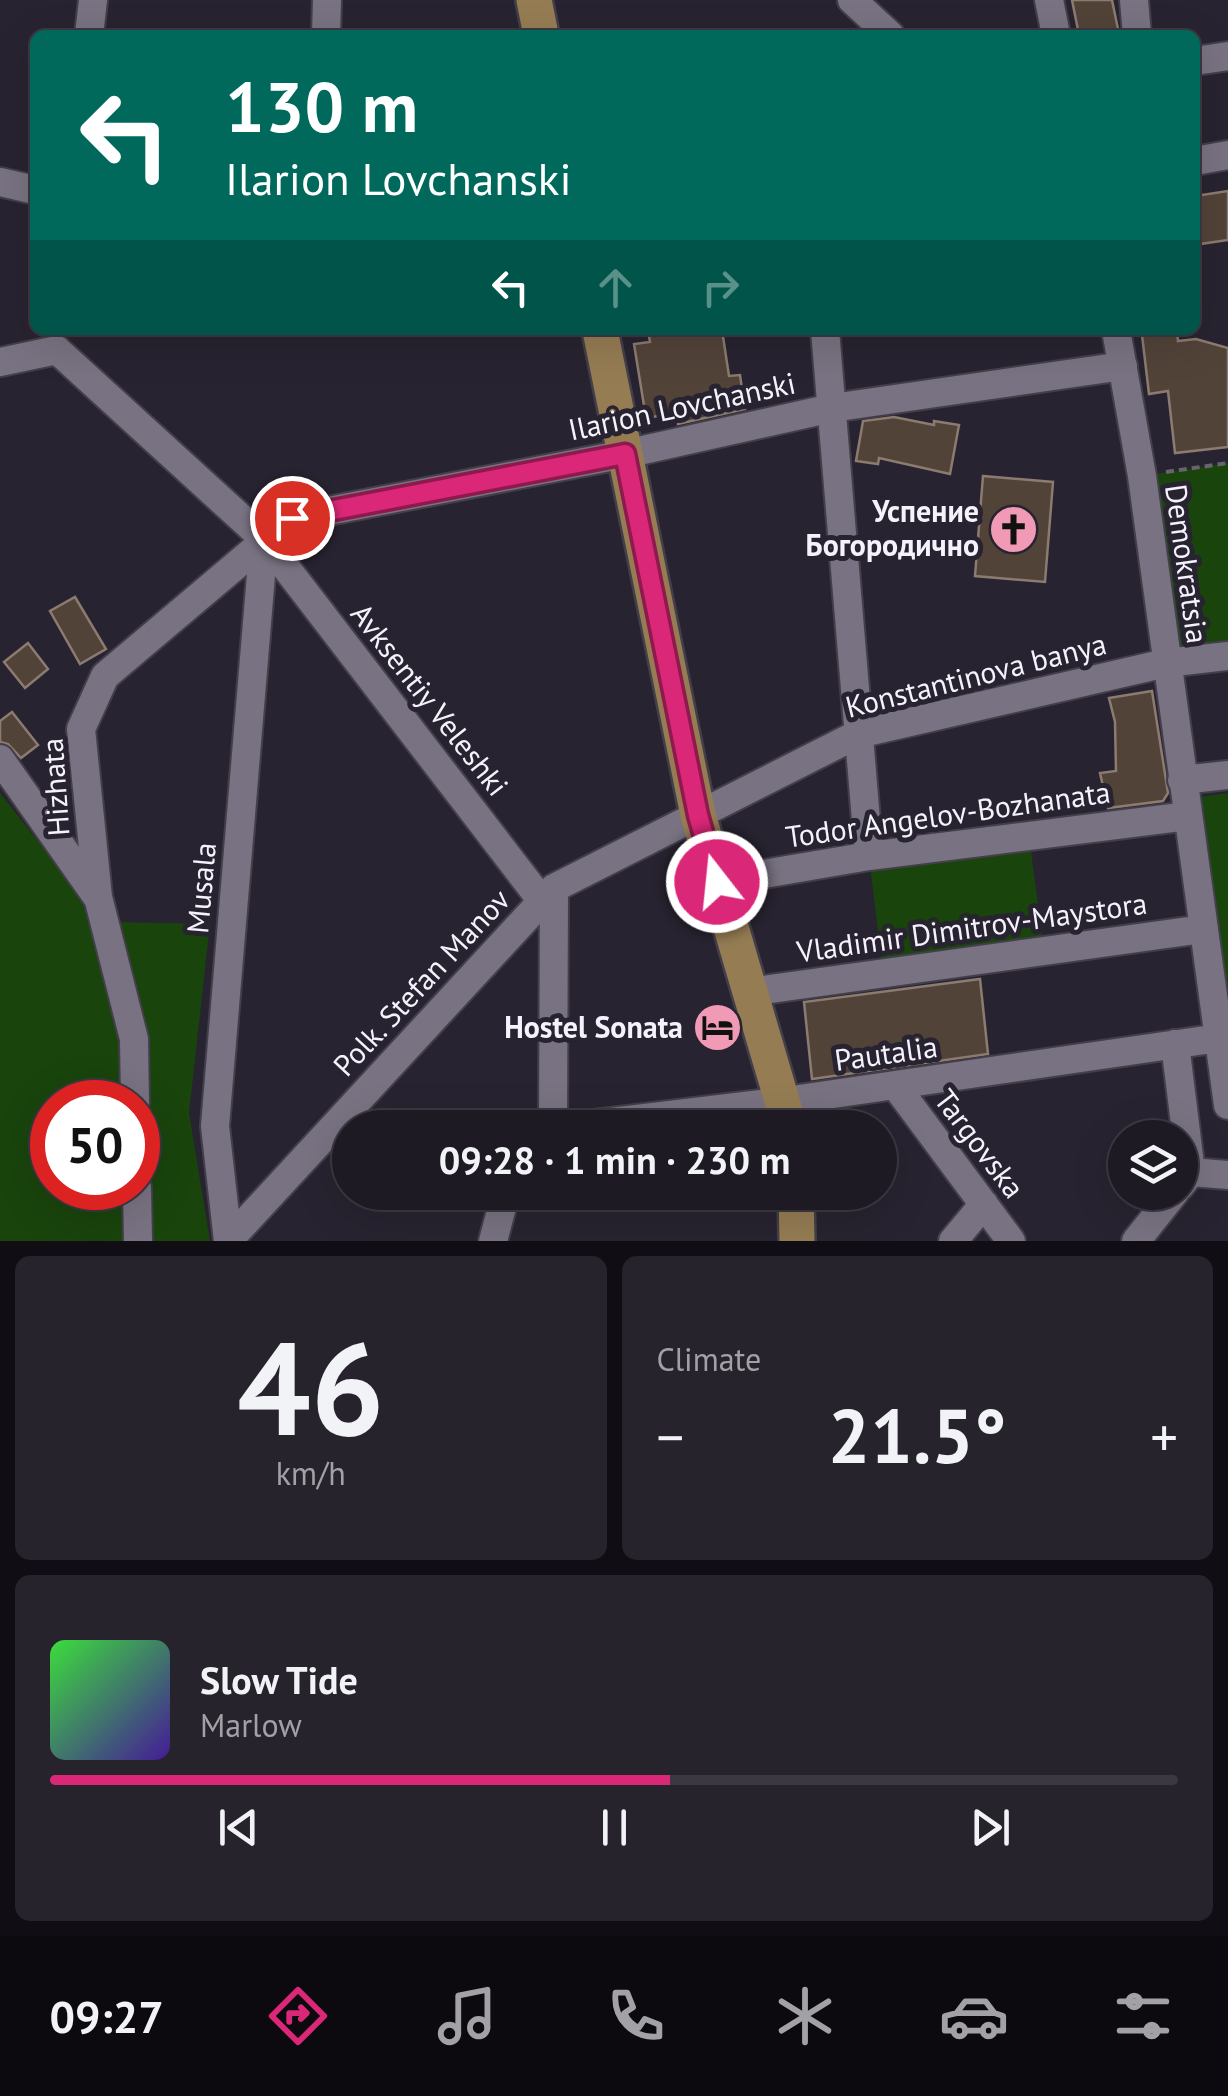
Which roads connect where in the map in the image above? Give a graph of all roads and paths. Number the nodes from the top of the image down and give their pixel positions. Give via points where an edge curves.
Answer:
1 (92, 0) edge
2 (326, 0) edge
3 (534, 0) edge
4 (852, 0) edge
5 (1049, 0) edge
6 (1134, 0) edge
7 (89, 30) edge
8 (326, 30) edge
9 (541, 30) edge
10 (885, 30) edge
11 (1055, 30) edge
12 (1137, 30) edge
13 (1228, 56) edge
14 (1200, 60) edge
15 (1228, 155) edge
16 (1200, 160) edge
17 (0, 182) edge
18 (30, 189) edge
19 (601, 335) edge
20 (826, 335) edge
21 (1117, 335) edge
22 (58, 340) edge
23 (0, 362) edge
24 (1122, 366) junction
25 (832, 408) junction
26 (625, 454) junction
27 (1228, 463) edge
28 (1142, 476) junction
29 (264, 540) junction
30 (1228, 656) edge
31 (1166, 663) junction
32 (858, 734) junction
33 (0, 759) edge
34 (1228, 775) edge
35 (1182, 780) junction
36 (698, 815) junction
37 (1188, 816) junction
38 (869, 856) junction
39 (717, 882) junction
40 (548, 895) junction
41 (98, 897) junction
42 (1204, 929) junction
43 (749, 992) junction
44 (1218, 1038) junction
45 (1175, 1044) junction
46 (135, 1080) edge
47 (895, 1085) junction
48 (1228, 1105) edge
49 (554, 1110) edge
50 (787, 1110) edge
51 (803, 1110) edge
52 (1179, 1120) edge
53 (1228, 1175) edge
54 (1198, 1181) edge
55 (984, 1204) junction
56 (137, 1210) edge
57 (501, 1210) edge
58 (796, 1210) edge
59 (1161, 1210) edge
60 (138, 1241) edge
61 (228, 1241) edge
62 (493, 1241) edge
63 (797, 1241) edge
64 (953, 1241) edge
65 (1011, 1241) edge
66 (1136, 1241) edge

1 - 7 street
2 - 8 street
3 - 9 main road
4 - 10 street
5 - 11 street
6 - 12 street
13 - 14 street
15 - 16 street
17 - 18 street
19 - 26 main road
20 - 25 street
21 - 24 street, Demokratsia
22 - 23 street
22 - 29 street, Avksentiy Veleshki
24 - 25 street, Ilarion Lovchanski
24 - 28 street, Demokratsia
25 - 26 street, Ilarion Lovchanski
25 - 32 street
26 - 29 street, Ilarion Lovchanski via 292,518
26 - 36 main road
27 - 28 path
28 - 31 street, Demokratsia
29 - 40 street, Avksentiy Veleshki
29 - 41 street, Hizhata via 105,676 81,729
29 - 61 street, Musala via 215,1126
30 - 31 street, Konstantinova banya
31 - 32 street, Konstantinova banya
31 - 35 street, Demokratsia
32 - 36 street, Konstantinova banya
32 - 38 street
33 - 41 street
34 - 35 street
35 - 37 street, Demokratsia
36 - 39 main road
36 - 40 street, Polk. Stefan Manov
37 - 38 street, Todor Angelov-Bozhanata
37 - 42 street, Demokratsia
38 - 39 street, Todor Angelov-Bozhanata
39 - 43 main road
40 - 49 street
40 - 61 street, Polk. Stefan Manov
41 - 46 street, Hizhata via 134,1039
42 - 43 street, Vladimir Dimitrov-Maystora
42 - 44 street, Demokratsia
43 - 50 main road
44 - 45 street, Pautalia
44 - 48 street, Demokratsia
45 - 47 street, Pautalia
45 - 52 street
47 - 51 street, Pautalia
47 - 55 street, Targovska
53 - 54 street
55 - 64 street
55 - 65 street, Targovska
56 - 60 street
57 - 62 street
58 - 63 main road
59 - 66 street

